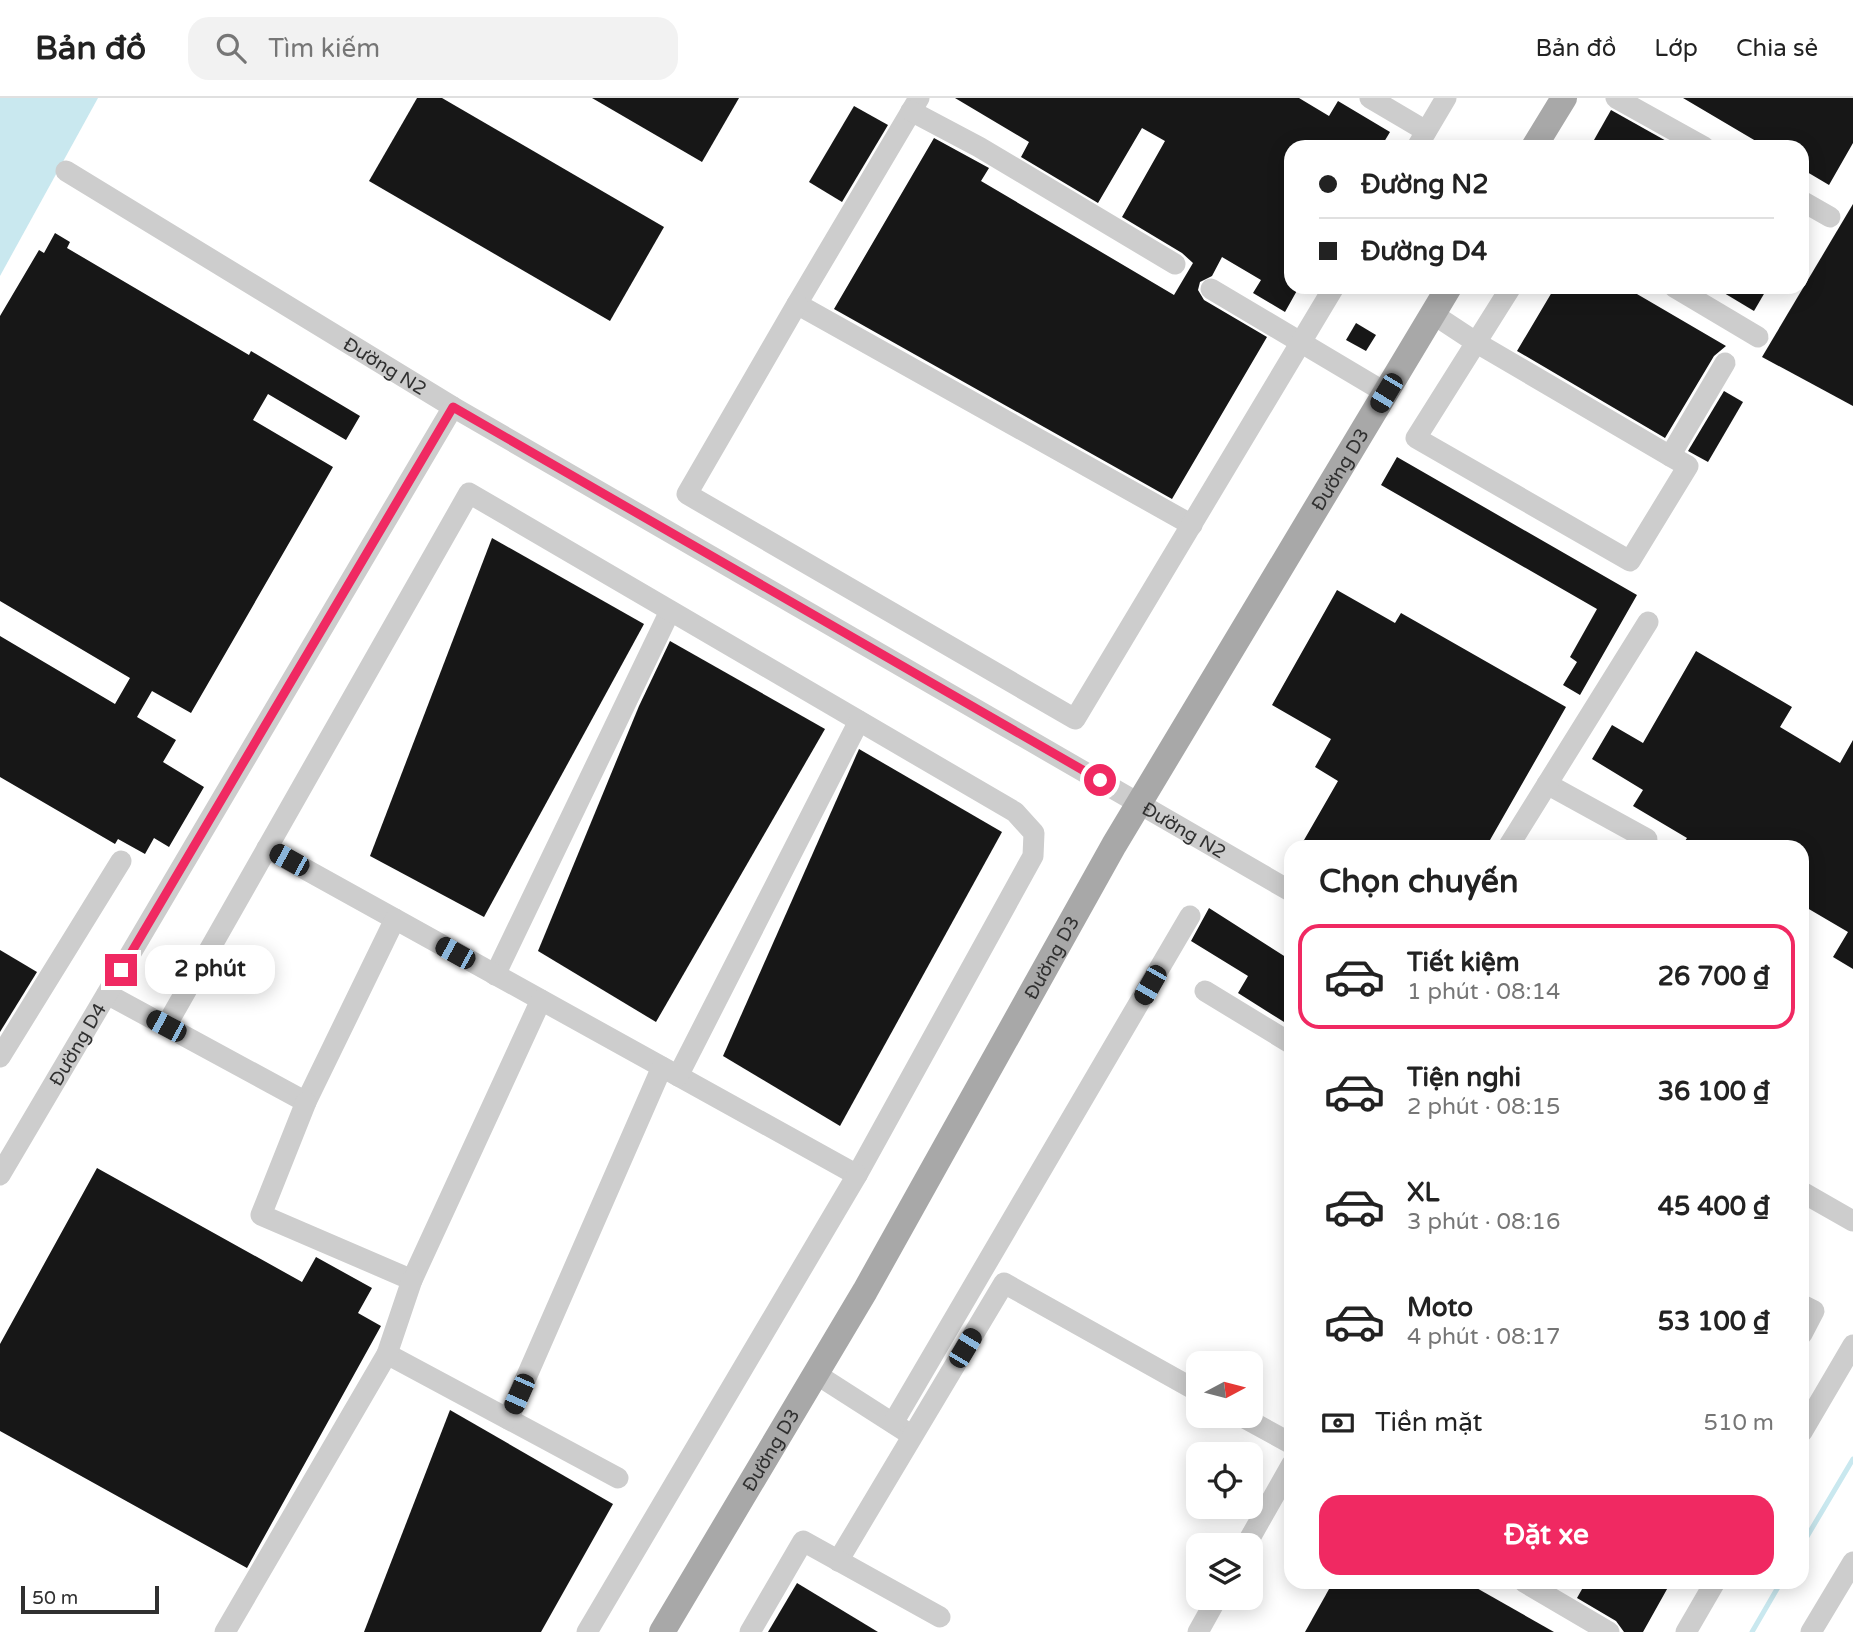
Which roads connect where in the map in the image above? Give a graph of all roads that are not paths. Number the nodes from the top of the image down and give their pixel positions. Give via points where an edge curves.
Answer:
1 (1370, 98) edge
2 (1446, 98) edge
3 (1564, 98) edge
4 (1616, 98) edge
5 (911, 103) edge
6 (1422, 139) edge
7 (1538, 140) edge
8 (1691, 140) edge
9 (66, 171) dead end
10 (1809, 205) edge
11 (1830, 217) dead end
12 (1175, 264) dead end
13 (1211, 289) dead end
14 (1330, 294) edge
15 (1445, 294) edge
16 (1507, 294) edge
17 (1686, 294) edge
18 (797, 304) junction
19 (1433, 314) junction
20 (1758, 337) dead end
21 (1302, 341) junction
22 (1477, 342) junction
23 (1725, 363) dead end
24 (1386, 393) junction
25 (453, 407) junction
26 (1671, 456) junction
27 (1192, 525) junction
28 (670, 611) junction
29 (1648, 622) dead end
30 (859, 721) junction
31 (1547, 784) junction
32 (1139, 803) junction
33 (1647, 839) dead end
34 (1512, 840) edge
35 (267, 848) junction
36 (121, 860) dead end
37 (1284, 887) edge
38 (1191, 916) dead end
39 (395, 919) junction
40 (495, 975) junction
41 (1205, 991) dead end
42 (107, 994) junction
43 (541, 1000) junction
44 (166, 1026) junction
45 (1284, 1039) edge
46 (0, 1058) edge
47 (670, 1072) junction
48 (306, 1102) junction
49 (0, 1175) edge
50 (857, 1175) junction
51 (1809, 1196) edge
52 (1853, 1221) edge
53 (412, 1280) junction
54 (1853, 1345) edge
55 (387, 1354) junction
56 (816, 1374) junction
57 (1186, 1385) edge
58 (508, 1419) junction
59 (1809, 1420) edge
60 (893, 1423) junction
61 (1263, 1428) edge
62 (913, 1436) junction
63 (1284, 1440) edge
64 (618, 1478) dead end
65 (1284, 1478) edge
66 (1253, 1533) edge
67 (838, 1561) junction
68 (1853, 1562) edge
69 (1540, 1589) edge
70 (1711, 1589) edge
71 (1210, 1610) edge
72 (940, 1618) dead end
73 (225, 1632) edge
74 (587, 1632) edge
75 (662, 1632) edge
76 (750, 1632) edge
77 (1198, 1632) edge
78 (1609, 1632) edge
79 (1686, 1632) edge
80 (1811, 1632) edge

1 - 6 street
2 - 6 street
3 - 7 main road
4 - 8 street
5 - 12 street
5 - 18 street
9 - 25 street, Đường N2
10 - 11 street
13 - 21 street
14 - 21 street
15 - 19 main road, Đường D3
16 - 22 street
17 - 20 street
18 - 27 street
18 - 27 street via 687,494 1075,719
19 - 22 street
19 - 24 main road, Đường D3
21 - 24 street
21 - 27 street
22 - 26 street
22 - 26 street via 1416,438 1630,561 1688,466
23 - 26 street
24 - 32 main road, Đường D3
25 - 32 street, Đường N2
25 - 42 street, Đường D4
28 - 30 street
28 - 35 street via 469,493
28 - 40 street
29 - 31 street
30 - 47 street
30 - 50 street via 1015,812 1034,833 1035,845
31 - 33 street
31 - 34 street
32 - 37 street, Đường N2
32 - 56 main road, Đường D3
35 - 39 street
35 - 44 street
36 - 46 street
38 - 60 street
39 - 40 street
39 - 48 street
40 - 43 street
41 - 45 street
42 - 44 street
42 - 49 street, Đường D4
43 - 47 street
43 - 53 street
44 - 48 street
47 - 50 street
47 - 58 street
48 - 53 street via 261,1216
50 - 74 street
51 - 52 street
53 - 55 street
54 - 59 street
55 - 58 street
55 - 73 street
56 - 60 street
56 - 75 main road, Đường D3
57 - 62 street via 1004,1283
58 - 64 street
60 - 62 street
61 - 63 street
62 - 67 street
65 - 66 street
67 - 72 street
67 - 76 street via 803,1541
68 - 80 street
69 - 78 street
70 - 79 street
71 - 77 street

